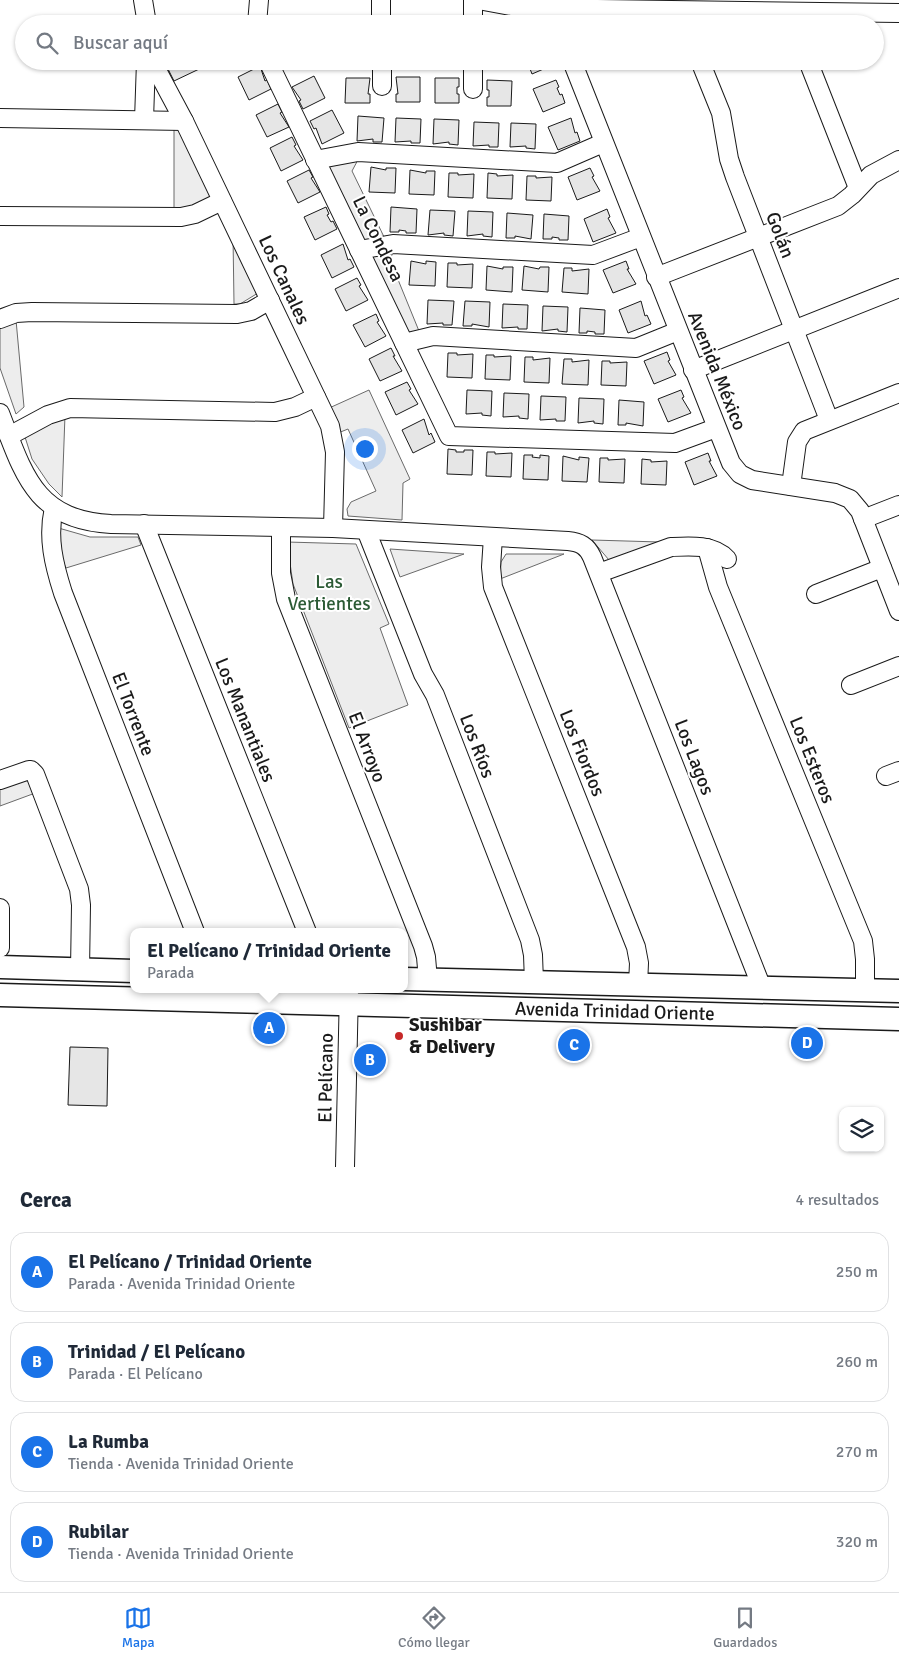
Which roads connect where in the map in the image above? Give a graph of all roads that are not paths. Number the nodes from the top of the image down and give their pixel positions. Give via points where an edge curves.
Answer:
1 (143, 0) edge
2 (260, 0) edge
3 (381, 0) edge
4 (473, 0) edge
5 (478, 0) edge
6 (570, 11) edge
7 (899, 13) edge
8 (145, 15) edge
9 (258, 15) edge
10 (381, 15) edge
11 (473, 15) edge
12 (649, 15) edge
13 (859, 15) edge
14 (146, 70) edge
15 (157, 70) edge
16 (272, 70) edge
17 (382, 70) edge
18 (473, 70) edge
19 (575, 70) edge
20 (704, 70) edge
21 (812, 70) edge
22 (382, 86) dead end
23 (473, 89) dead end
24 (0, 118) edge
25 (144, 120) junction
26 (184, 121) junction
27 (603, 143) junction
28 (315, 160) junction
29 (899, 160) edge
30 (858, 188) junction
31 (222, 201) junction
32 (0, 216) edge
33 (640, 237) junction
34 (758, 237) junction
35 (359, 250) junction
36 (656, 276) junction
37 (899, 288) edge
38 (270, 300) junction
39 (0, 319) edge
40 (794, 330) junction
41 (678, 331) junction
42 (404, 343) junction
43 (694, 370) junction
44 (899, 393) edge
45 (316, 397) junction
46 (0, 413) edge
47 (829, 420) junction
48 (716, 428) junction
49 (9, 436) junction
50 (790, 486) junction
51 (899, 505) edge
52 (54, 508) junction
53 (863, 519) junction
54 (144, 524) junction
55 (281, 527) junction
56 (333, 528) junction
57 (366, 530) junction
58 (493, 537) junction
59 (707, 548) junction
60 (727, 559) dead end
61 (882, 568) junction
62 (599, 573) junction
63 (816, 594) dead end
64 (899, 610) edge
65 (899, 666) edge
66 (851, 685) dead end
67 (0, 780) edge
68 (0, 908) edge
69 (194, 928) edge
70 (305, 928) edge
71 (0, 948) edge
72 (0, 967) edge
73 (80, 970) junction
74 (130, 971) edge
75 (408, 979) edge
76 (428, 980) junction
77 (534, 982) junction
78 (638, 985) junction
79 (762, 988) junction
80 (865, 990) junction
81 (899, 991) edge
82 (0, 994) edge
83 (349, 997) edge
84 (899, 1019) edge
85 (344, 1167) edge

1 - 8 street
2 - 9 street
3 - 10 street
4 - 11 street
5 - 6 street via 522,8
6 - 12 street
7 - 13 street
14 - 25 street
15 - 26 street, Los Canales
16 - 28 street, La Condesa
17 - 22 street
18 - 23 street
19 - 27 street, Avenida México
20 - 34 street, Golán via 721,113 729,159
21 - 30 street
24 - 25 street
25 - 26 street
26 - 31 street, Los Canales
27 - 28 street via 558,163 358,152
27 - 33 street, Avenida México
28 - 35 street, La Condesa
29 - 30 street via 878,170
30 - 34 street via 838,206
31 - 32 street via 181,217
31 - 38 street, Los Canales
33 - 35 street via 593,255 393,244
33 - 36 street, Avenida México
34 - 36 street
34 - 40 street, Golán
35 - 42 street, La Condesa
36 - 41 street, Avenida México
37 - 40 street
38 - 39 street via 251,311 237,314 32,312
38 - 45 street, Los Canales
40 - 43 street
40 - 47 street, Golán
41 - 42 street via 636,348 433,336
41 - 43 street, Avenida México
42 - 48 street, La Condesa via 449,436 675,443
43 - 48 street, Avenida México
44 - 47 street
45 - 49 street via 275,412 70,408 48,415
45 - 56 street, Los Canales via 333,437 335,452
46 - 49 street
47 - 50 street via 807,429 799,437
48 - 50 street, Avenida México via 731,463 740,474 752,480
49 - 52 street via 27,478
50 - 53 street, Avenida México via 843,495 856,505
51 - 53 street
52 - 54 street via 74,518 96,523
52 - 69 street, El Torrente via 51,538 63,593
53 - 61 street, Avenida México
54 - 55 street
54 - 70 street, Los Manantiales
55 - 56 street
55 - 76 street, El Arroyo via 281,574 286,599 423,946
56 - 57 street
57 - 58 street
57 - 77 street, Los Ríos via 422,674 435,695 530,940
58 - 62 street, Los Lagos via 568,540 582,544 590,552
58 - 78 street, Los Fiordos via 493,587 636,947
59 - 60 street
59 - 62 street via 671,547
59 - 80 street, Los Esteros via 718,587 863,941
61 - 63 street
61 - 64 street, Avenida México
62 - 79 street, Los Lagos
65 - 66 street
67 - 73 street via 26,770 35,774 79,889
68 - 71 street
72 - 73 main road
73 - 74 main road
75 - 76 main road, Avenida Trinidad Oriente
76 - 77 main road, Avenida Trinidad Oriente
77 - 78 main road, Avenida Trinidad Oriente
78 - 79 main road, Avenida Trinidad Oriente
79 - 80 main road, Avenida Trinidad Oriente
80 - 81 main road, Avenida Trinidad Oriente
82 - 83 main road, Avenida Trinidad Oriente
83 - 84 main road, Avenida Trinidad Oriente
83 - 85 street, El Pelícano

